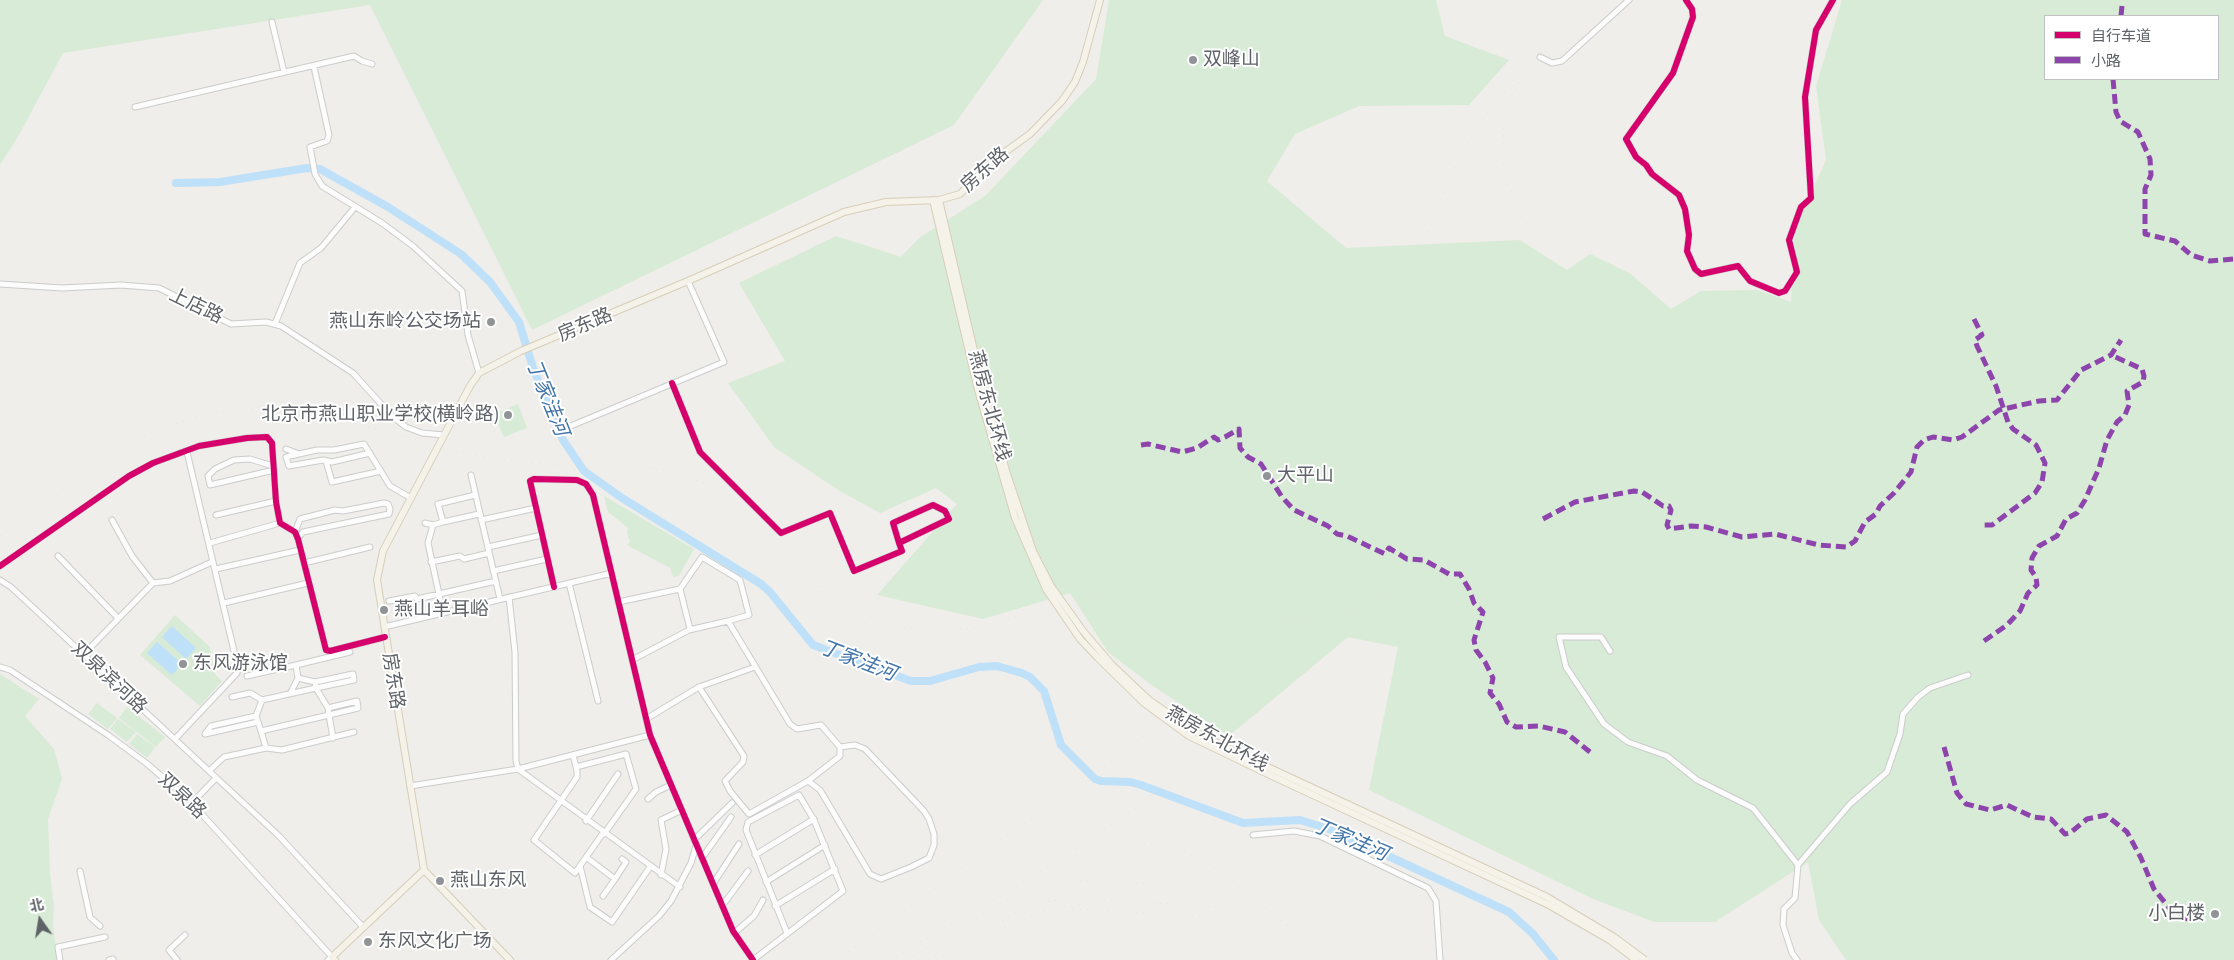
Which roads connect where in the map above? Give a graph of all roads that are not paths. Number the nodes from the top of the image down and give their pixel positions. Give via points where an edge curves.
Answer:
1 (1100, 0) edge
2 (1629, 0) edge
3 (1686, 0) edge
4 (1833, 0) edge
5 (272, 22) dead end
6 (1540, 58) dead end
7 (372, 64) dead end
8 (314, 67) junction
9 (284, 72) junction
10 (134, 107) dead end
11 (936, 200) junction
12 (355, 207) junction
13 (688, 281) junction
14 (0, 284) edge
15 (274, 324) junction
16 (479, 374) junction
17 (672, 383) junction
18 (566, 428) dead end
19 (444, 435) junction
20 (286, 449) dead end
21 (187, 452) junction
22 (370, 453) junction
23 (300, 454) junction
24 (326, 461) junction
25 (274, 468) junction
26 (381, 471) junction
27 (471, 475) dead end
28 (475, 496) junction
29 (411, 498) junction
30 (276, 501) junction
31 (536, 508) junction
32 (216, 515) dead end
33 (480, 516) junction
34 (112, 520) dead end
35 (443, 522) junction
36 (280, 523) junction
37 (425, 523) dead end
38 (433, 525) junction
39 (295, 532) junction
40 (542, 535) junction
41 (298, 538) junction
42 (210, 543) junction
43 (900, 543) junction
44 (370, 547) dead end
45 (300, 550) junction
46 (488, 550) junction
47 (58, 556) dead end
48 (548, 559) junction
49 (212, 562) junction
50 (431, 562) junction
51 (304, 563) junction
52 (0, 566) edge
53 (216, 569) junction
54 (493, 571) junction
55 (612, 573) junction
56 (0, 580) edge
57 (496, 581) junction
58 (153, 583) junction
59 (308, 583) junction
60 (569, 583) junction
61 (554, 587) junction
62 (1048, 588) junction
63 (680, 589) junction
64 (439, 594) junction
65 (509, 597) junction
66 (500, 599) junction
67 (390, 601) dead end
68 (618, 602) junction
69 (224, 603) junction
70 (443, 613) junction
71 (118, 618) junction
72 (728, 621) junction
73 (384, 627) junction
74 (690, 630) junction
75 (385, 637) junction
76 (1610, 651) dead end
77 (350, 652) dead end
78 (84, 654) junction
79 (632, 660) junction
80 (296, 666) junction
81 (0, 667) edge
82 (755, 667) junction
83 (1968, 675) dead end
84 (247, 676) dead end
85 (298, 678) junction
86 (315, 685) junction
87 (699, 687) junction
88 (290, 694) junction
89 (232, 697) dead end
90 (262, 700) junction
91 (598, 701) dead end
92 (328, 708) junction
93 (329, 715) junction
94 (256, 716) junction
95 (646, 719) junction
96 (258, 722) junction
97 (261, 731) junction
98 (354, 732) dead end
99 (650, 735) junction
100 (332, 738) junction
101 (175, 739) junction
102 (840, 747) junction
103 (266, 748) junction
104 (573, 755) junction
105 (576, 768) junction
106 (518, 769) junction
107 (209, 771) junction
108 (618, 774) dead end
109 (216, 778) junction
110 (808, 781) junction
111 (671, 785) junction
112 (410, 786) junction
113 (648, 799) dead end
114 (192, 802) junction
115 (560, 802) junction
116 (732, 803) dead end
117 (682, 810) junction
118 (731, 817) dead end
119 (814, 819) junction
120 (586, 821) junction
121 (604, 834) junction
122 (1253, 835) dead end
123 (696, 843) junction
124 (739, 844) dead end
125 (825, 845) junction
126 (755, 855) junction
127 (586, 857) junction
128 (702, 858) junction
129 (622, 859) dead end
130 (1798, 865) junction
131 (580, 866) junction
132 (650, 867) junction
133 (835, 869) junction
134 (424, 870) junction
135 (80, 871) dead end
136 (748, 871) dead end
137 (661, 875) junction
138 (615, 879) junction
139 (766, 882) junction
140 (713, 884) junction
141 (680, 887) junction
142 (603, 896) dead end
143 (763, 900) dead end
144 (722, 906) junction
145 (775, 906) junction
146 (100, 926) dead end
147 (363, 927) junction
148 (734, 933) junction
149 (788, 933) junction
150 (185, 935) dead end
151 (105, 937) dead end
152 (332, 959) edge
153 (613, 959) edge
154 (60, 960) edge
155 (177, 960) edge
156 (510, 960) edge
157 (753, 960) edge
158 (1440, 960) edge
159 (1636, 960) edge
160 (1645, 960) edge
161 (1797, 960) edge

1 - 11 main road, 房东路 via 1083,62 1062,101 1030,134 994,160 966,189
2 - 6 street via 1562,61 1552,63
3 - 4 street via 1693,17 1673,73 1626,139 1636,157 1652,174 1679,195 1686,218 1687,251 1695,269 1701,274 1738,266 1750,281 1779,294 1785,291 1797,272 1789,240 1801,207 1811,198 1805,109 1808,74 1816,30
5 - 9 street
7 - 8 street via 354,56
8 - 9 street
8 - 12 street via 329,135 327,141 310,147 315,174 322,186
9 - 10 street
11 - 13 main road, 房东路 via 886,202 844,212
11 - 62 main road, 燕房东北环线 via 980,381 1026,534
12 - 15 street via 321,248 300,263
12 - 16 street via 413,246 462,291 468,335
13 - 16 main road, 房东路 via 521,351
13 - 17 street via 724,362
14 - 15 street, 上店路 via 159,288 231,324
15 - 19 street, 上店路 via 291,331 353,373 406,427 422,433
16 - 19 main road, 房东路
17 - 18 street
17 - 43 street via 700,452 781,533 830,513 854,571 902,551
19 - 29 main road, 房东路
20 - 23 street
21 - 25 street via 209,444 267,437 272,443
21 - 42 street
21 - 52 street via 153,463 128,476
22 - 23 street via 364,444
22 - 24 street
22 - 26 street
23 - 24 street via 286,457 289,466
24 - 26 street via 332,482
25 - 25 street via 250,459 234,460 208,476 210,485
25 - 30 street
26 - 29 street via 390,486
27 - 28 street
28 - 33 street
28 - 35 street via 438,504
29 - 73 main road, 房东路 via 384,551 378,571
30 - 32 street
30 - 36 street
31 - 33 street
31 - 40 street
31 - 55 street via 530,481 576,480 586,484 593,495
33 - 35 street
33 - 46 street
34 - 58 street via 132,556
35 - 38 street
36 - 39 street
36 - 42 street
37 - 38 street
38 - 50 street via 428,543
39 - 41 street
39 - 41 street via 300,519 335,510 384,502 390,509 389,514 303,532
40 - 46 street
40 - 48 street
41 - 45 street
42 - 49 street
43 - 43 street via 894,523 933,505 944,511 948,519
44 - 51 street
45 - 51 street
45 - 53 street
46 - 50 street via 464,560 460,556
46 - 54 street
47 - 71 street
48 - 54 street
48 - 61 street
49 - 53 street
49 - 58 street via 170,581
50 - 64 street
51 - 59 street
53 - 69 street
54 - 57 street
55 - 60 street
55 - 68 street
56 - 78 street, 双泉滨河路
57 - 64 street
57 - 66 street
58 - 71 street
59 - 69 street
59 - 75 street via 326,650
60 - 61 street
60 - 91 street
61 - 65 street
62 - 159 main road, 燕房东北环线, bridge via 1080,639 1098,658 1144,703 1189,736 1547,904 1611,941
62 - 160 main road, 燕房东北环线, bridge via 1112,664 1149,700 1194,731 1547,898 1614,937
63 - 68 street
63 - 72 street via 702,557 740,580 749,615
63 - 74 street
64 - 67 street
64 - 70 street
65 - 66 street
65 - 106 street via 515,652
66 - 70 street
68 - 79 street
69 - 101 street via 237,673
70 - 73 street
71 - 78 street
72 - 74 street
72 - 82 street
73 - 75 main road, 房东路
74 - 79 street
75 - 112 main road, 房东路
76 - 130 street via 1601,637 1559,637 1566,667 1604,724 1628,742 1667,756 1697,780 1753,808
77 - 80 street
78 - 101 street, 双泉滨河路
79 - 95 street
80 - 84 street
80 - 85 street
81 - 114 street, 双泉路 via 10,670 108,735
82 - 87 street
82 - 102 street via 795,729 820,724
83 - 130 street via 1930,688 1917,698 1903,714 1887,772 1850,804
85 - 86 street
85 - 88 street
86 - 86 street via 353,674 354,680
86 - 88 street
86 - 92 street
87 - 95 street
87 - 110 street via 744,756 743,762 725,781 749,814
88 - 90 street
89 - 90 street via 250,693
90 - 94 street
92 - 93 street
92 - 93 street via 357,701 358,708
93 - 97 street
93 - 100 street
94 - 96 street
94 - 96 street via 212,726 205,734
95 - 99 street
96 - 97 street
97 - 103 street
98 - 100 street
99 - 104 street
99 - 111 street
100 - 103 street via 282,750
101 - 107 street, 双泉滨河路
102 - 110 street via 837,760
102 - 110 street via 855,745 865,749 930,818 934,845 929,858 881,879 870,874 820,790
103 - 107 street via 224,757
104 - 105 street
104 - 106 street
105 - 115 street via 576,777
105 - 121 street via 626,754 636,789
106 - 112 street
106 - 115 street
107 - 109 street, 双泉滨河路
108 - 120 street
109 - 114 street
109 - 147 street, 双泉滨河路 via 279,836
111 - 113 street
111 - 117 street
112 - 134 main road, 房东路
114 - 152 street, 双泉路
115 - 120 street
115 - 131 street via 534,840 575,873
116 - 123 street
117 - 123 street
117 - 137 street via 660,820 666,849
118 - 128 street
119 - 125 street
119 - 126 street
119 - 126 street via 799,795 748,822 746,830
120 - 121 street
121 - 127 street
121 - 132 street
122 - 158 street via 1294,831 1320,836 1428,888 1436,901
123 - 128 street
123 - 141 street
124 - 140 street
125 - 133 street
125 - 139 street
126 - 139 street
127 - 131 street
127 - 138 street
128 - 140 street
129 - 138 street via 626,862
130 - 161 street via 1795,898 1784,909 1783,925
131 - 132 street via 590,907 612,922
132 - 137 street
133 - 145 street
133 - 149 street via 843,892
134 - 147 main road
134 - 156 main road
135 - 146 street via 90,917
136 - 144 street
137 - 141 street
138 - 142 street
139 - 145 street
140 - 144 street
141 - 153 street via 659,916
143 - 148 street via 754,916
144 - 148 street
145 - 149 street
147 - 152 main road
148 - 157 street
149 - 157 street
150 - 155 street via 169,950
151 - 154 street via 58,947

